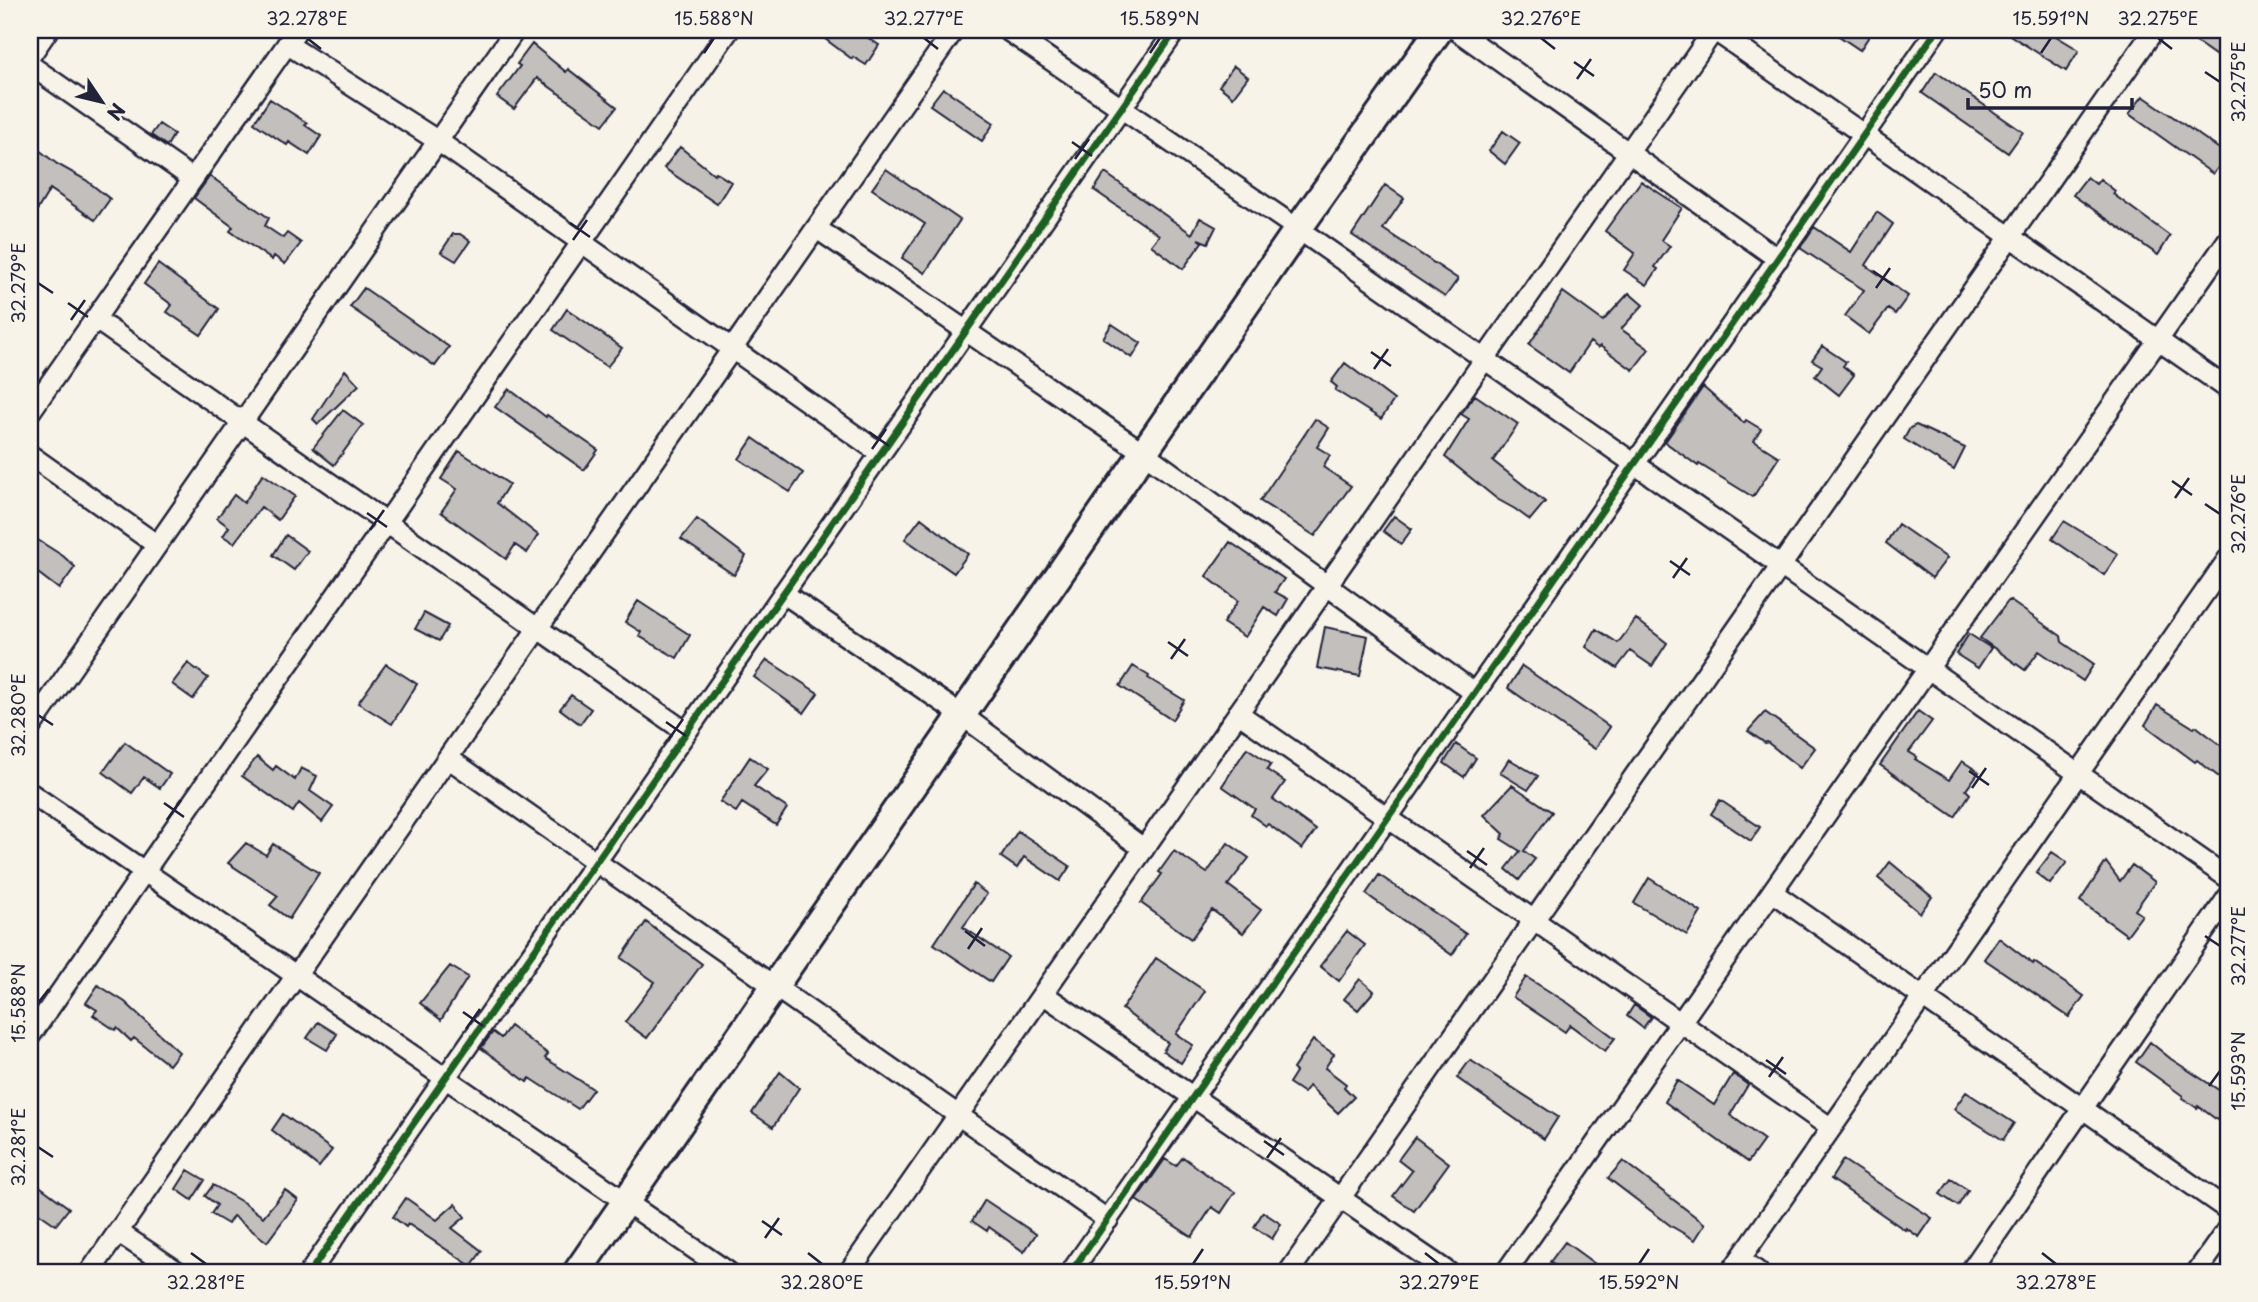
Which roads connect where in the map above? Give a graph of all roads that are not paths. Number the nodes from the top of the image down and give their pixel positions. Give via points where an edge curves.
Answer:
1 (48, 30) edge
2 (515, 30) edge
3 (729, 30) edge
4 (954, 30) edge
5 (1007, 30) edge
6 (1175, 30) edge
7 (1439, 30) edge
8 (1456, 30) edge
9 (1714, 30) edge
10 (1937, 30) edge
11 (2154, 30) edge
12 (292, 37) edge
13 (30, 56) edge
14 (30, 65) edge
15 (1120, 109) junction
16 (1864, 134) junction
17 (438, 141) junction
18 (1629, 153) junction
19 (192, 179) junction
20 (817, 228) junction
21 (1298, 229) junction
22 (2011, 237) junction
23 (2228, 240) edge
24 (581, 243) junction
25 (1777, 259) junction
26 (95, 318) junction
27 (966, 330) junction
28 (2158, 340) junction
29 (732, 349) junction
30 (1485, 359) junction
31 (2228, 389) edge
32 (30, 412) edge
33 (243, 422) junction
34 (880, 453) junction
35 (1144, 453) junction
36 (30, 454) edge
37 (1634, 464) junction
38 (387, 523) junction
39 (157, 545) junction
40 (1781, 566) junction
41 (2225, 570) edge
42 (1328, 585) junction
43 (783, 593) junction
44 (538, 628) junction
45 (1929, 669) junction
46 (1475, 693) junction
47 (1238, 713) junction
48 (963, 716) junction
49 (30, 728) edge
50 (686, 732) junction
51 (448, 758) junction
52 (2078, 774) junction
53 (30, 793) edge
54 (1389, 817) junction
55 (1144, 849) junction
56 (596, 861) junction
57 (144, 872) junction
58 (2228, 878) edge
59 (1772, 892) junction
60 (2228, 897) edge
61 (1535, 920) junction
62 (296, 976) junction
63 (776, 987) junction
64 (1043, 994) junction
65 (1923, 997) junction
66 (1681, 1023) junction
67 (30, 1036) edge
68 (445, 1078) junction
69 (1193, 1097) junction
70 (2082, 1108) junction
71 (958, 1115) junction
72 (1831, 1128) junction
73 (1340, 1199) junction
74 (626, 1201) junction
75 (2228, 1210) edge
76 (1108, 1220) junction
77 (2228, 1228) edge
78 (118, 1231) junction
79 (1736, 1266) edge
80 (90, 1272) edge
81 (178, 1272) edge
82 (310, 1272) edge
83 (577, 1272) edge
84 (728, 1272) edge
85 (849, 1272) edge
86 (1071, 1272) edge
87 (1289, 1272) edge
88 (1448, 1272) edge
89 (1506, 1272) edge
90 (1758, 1272) edge
91 (1970, 1272) edge
92 (2197, 1272) edge

1 - 13 street
2 - 17 street
3 - 24 street
4 - 20 street
5 - 15 street
6 - 15 street
7 - 21 street
8 - 18 street
9 - 16 street
9 - 18 street
10 - 16 street
11 - 22 street
12 - 17 street
12 - 19 street
14 - 19 street
15 - 21 street
15 - 27 street
16 - 22 street
16 - 25 street
17 - 24 street
17 - 33 street
18 - 25 street
18 - 30 street
19 - 26 street
20 - 27 street
20 - 29 street
21 - 30 street
21 - 35 street
22 - 28 street
22 - 40 street
23 - 28 street
24 - 29 street
24 - 38 street
25 - 37 street
26 - 32 street
26 - 33 street
27 - 34 street
27 - 35 street
28 - 31 street
28 - 45 street
29 - 34 street
29 - 44 street
30 - 37 street
30 - 42 street
33 - 38 street
33 - 39 street
34 - 43 street
35 - 42 street
35 - 48 street
36 - 39 street
37 - 40 street
37 - 46 street
38 - 44 street
38 - 57 street
39 - 49 street
40 - 45 street
40 - 61 street
41 - 52 street
42 - 46 street
42 - 47 street
43 - 48 street
43 - 50 street
44 - 50 street
44 - 51 street
45 - 52 street
45 - 59 street
46 - 54 street
47 - 54 street
47 - 55 street
48 - 55 street
48 - 63 street
50 - 56 street
51 - 56 street
51 - 62 street
52 - 58 street
52 - 65 street
53 - 57 street
54 - 61 street
54 - 69 street
55 - 64 street
56 - 63 street
56 - 68 street
57 - 62 street
57 - 67 street
59 - 65 street
59 - 66 street
60 - 70 street
61 - 66 street
61 - 73 street
62 - 68 street
62 - 78 street
63 - 71 street
63 - 74 street
64 - 69 street
64 - 71 street
65 - 70 street
65 - 72 street
66 - 72 street
66 - 89 street
68 - 74 street
68 - 82 street
69 - 73 street
69 - 76 street
70 - 75 street
70 - 91 street
71 - 76 street
71 - 85 street
72 - 79 street
73 - 87 street
73 - 88 street
74 - 83 street
74 - 84 street
76 - 86 street
77 - 92 street
78 - 80 street
78 - 81 street
79 - 90 street

